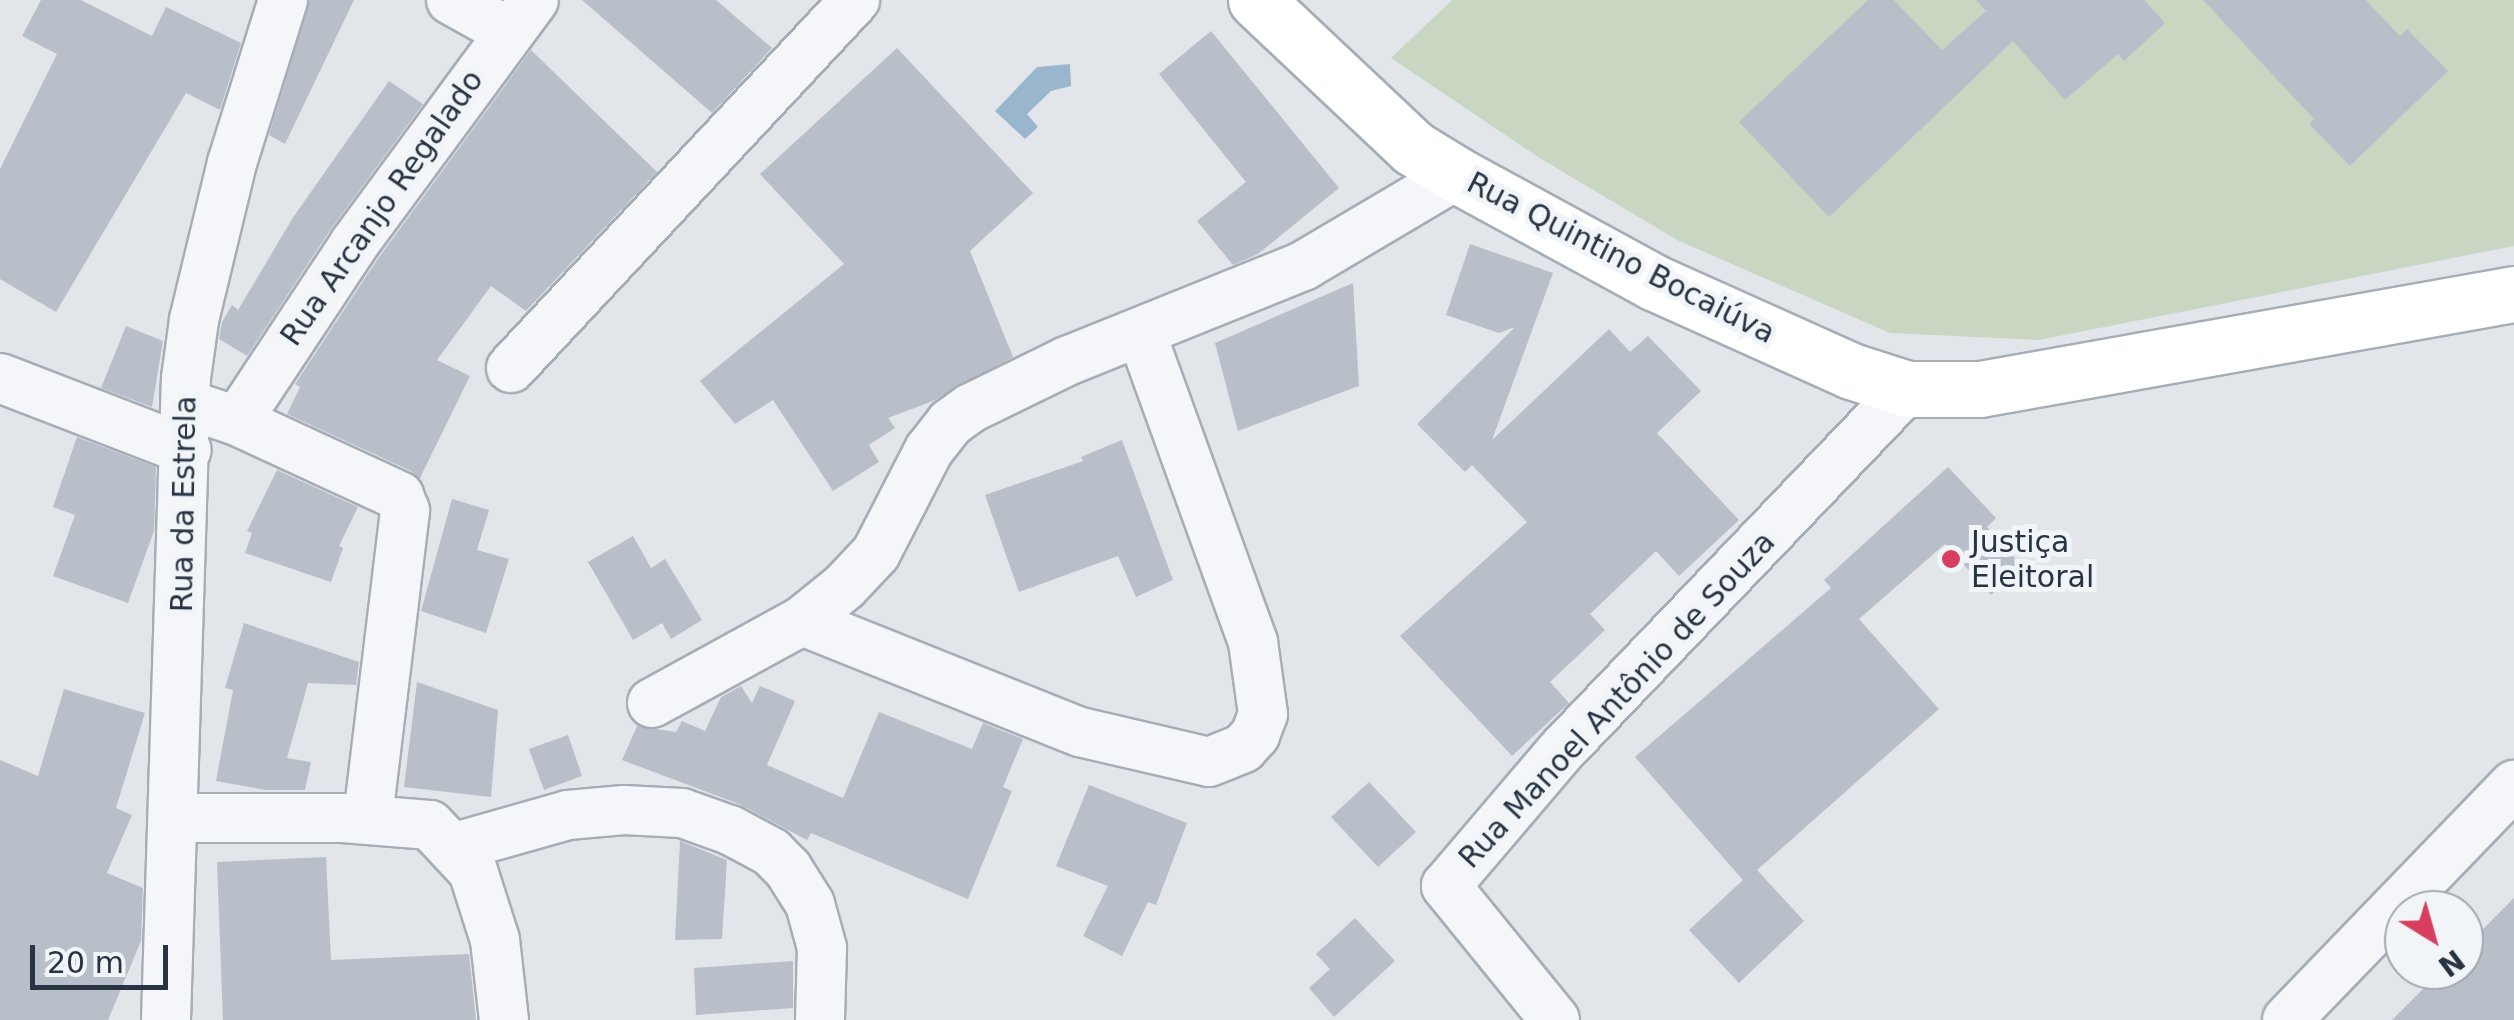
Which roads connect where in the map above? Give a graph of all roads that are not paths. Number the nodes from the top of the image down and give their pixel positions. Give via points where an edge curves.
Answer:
1 (283, 0) edge
2 (451, 0) edge
3 (855, 0) edge
4 (1256, 0) edge
5 (520, 15) edge
6 (1458, 175) junction
7 (2514, 294) edge
8 (1142, 335) junction
9 (511, 368) dead end
10 (0, 378) edge
11 (1907, 389) junction
12 (237, 420) junction
13 (186, 427) junction
14 (802, 621) junction
15 (652, 703) dead end
16 (2514, 785) edge
17 (174, 818) junction
18 (368, 819) junction
19 (455, 847) junction
20 (166, 1020) edge
21 (504, 1020) edge
22 (820, 1020) edge
23 (1555, 1020) edge
24 (2286, 1020) edge

1 - 13 street, Rua da Estrela via 232,163 194,320
2 - 5 street
3 - 9 street
4 - 6 main road, Rua Quintino Bocaiúva via 1412,148
5 - 12 street, Rua Arcanjo Regalado
6 - 8 street via 1304,266
6 - 11 main road, Rua Quintino Bocaiúva via 1653,282 1851,372
7 - 11 main road, Rua Quintino Bocaiúva via 1980,389
8 - 14 street via 1025,380 950,424 929,450 876,553
8 - 14 street via 1253,642 1263,714 1242,748 1209,762 1080,732
10 - 13 street
11 - 23 street, Rua Manoel Antônio de Souza via 1561,751 1446,886
12 - 13 street
12 - 18 street via 388,487 405,511
13 - 17 street, Rua da Estrela
14 - 15 street
16 - 24 street
17 - 18 street
17 - 20 street, Rua da Estrela
18 - 19 street via 430,825
19 - 21 street via 486,907
19 - 22 street via 568,815 624,810 682,813 730,830 771,852 810,904 822,948

